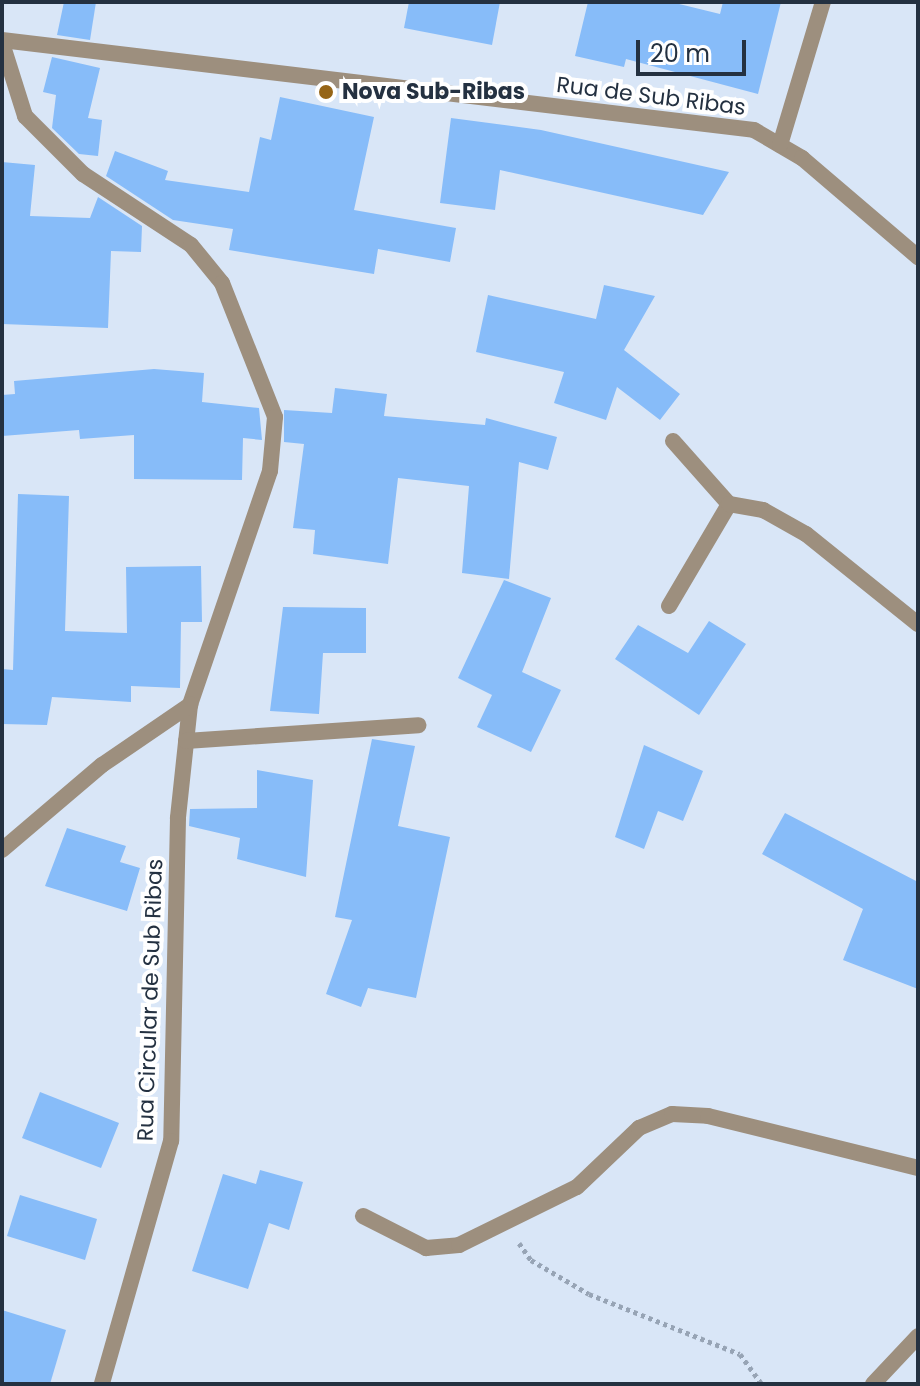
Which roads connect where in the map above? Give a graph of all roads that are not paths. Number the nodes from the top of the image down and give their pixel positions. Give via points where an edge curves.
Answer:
1 (823, 2) edge
2 (2, 41) edge
3 (780, 145) junction
4 (918, 257) edge
5 (673, 441) dead end
6 (729, 504) junction
7 (669, 606) dead end
8 (918, 624) edge
9 (190, 705) junction
10 (418, 725) dead end
11 (186, 741) junction
12 (2, 850) edge
13 (918, 1168) edge
14 (363, 1216) dead end
15 (918, 1336) edge
16 (102, 1384) edge
17 (873, 1384) edge

1 - 3 street
2 - 3 street, Rua de Sub Ribas via 754,130
2 - 9 street, Rua Circular de Sub Ribas via 25,116 83,174 191,245 222,283 275,417 270,471
3 - 4 street, Rua de Sub Ribas
5 - 6 street
6 - 7 street
6 - 8 street via 763,510 806,534
9 - 11 street, Rua Circular de Sub Ribas
9 - 12 street via 102,765
10 - 11 street
11 - 16 street, Rua Circular de Sub Ribas via 171,1141
13 - 14 street via 708,1116 672,1114 639,1128 577,1187 507,1226 426,1248
15 - 17 street

